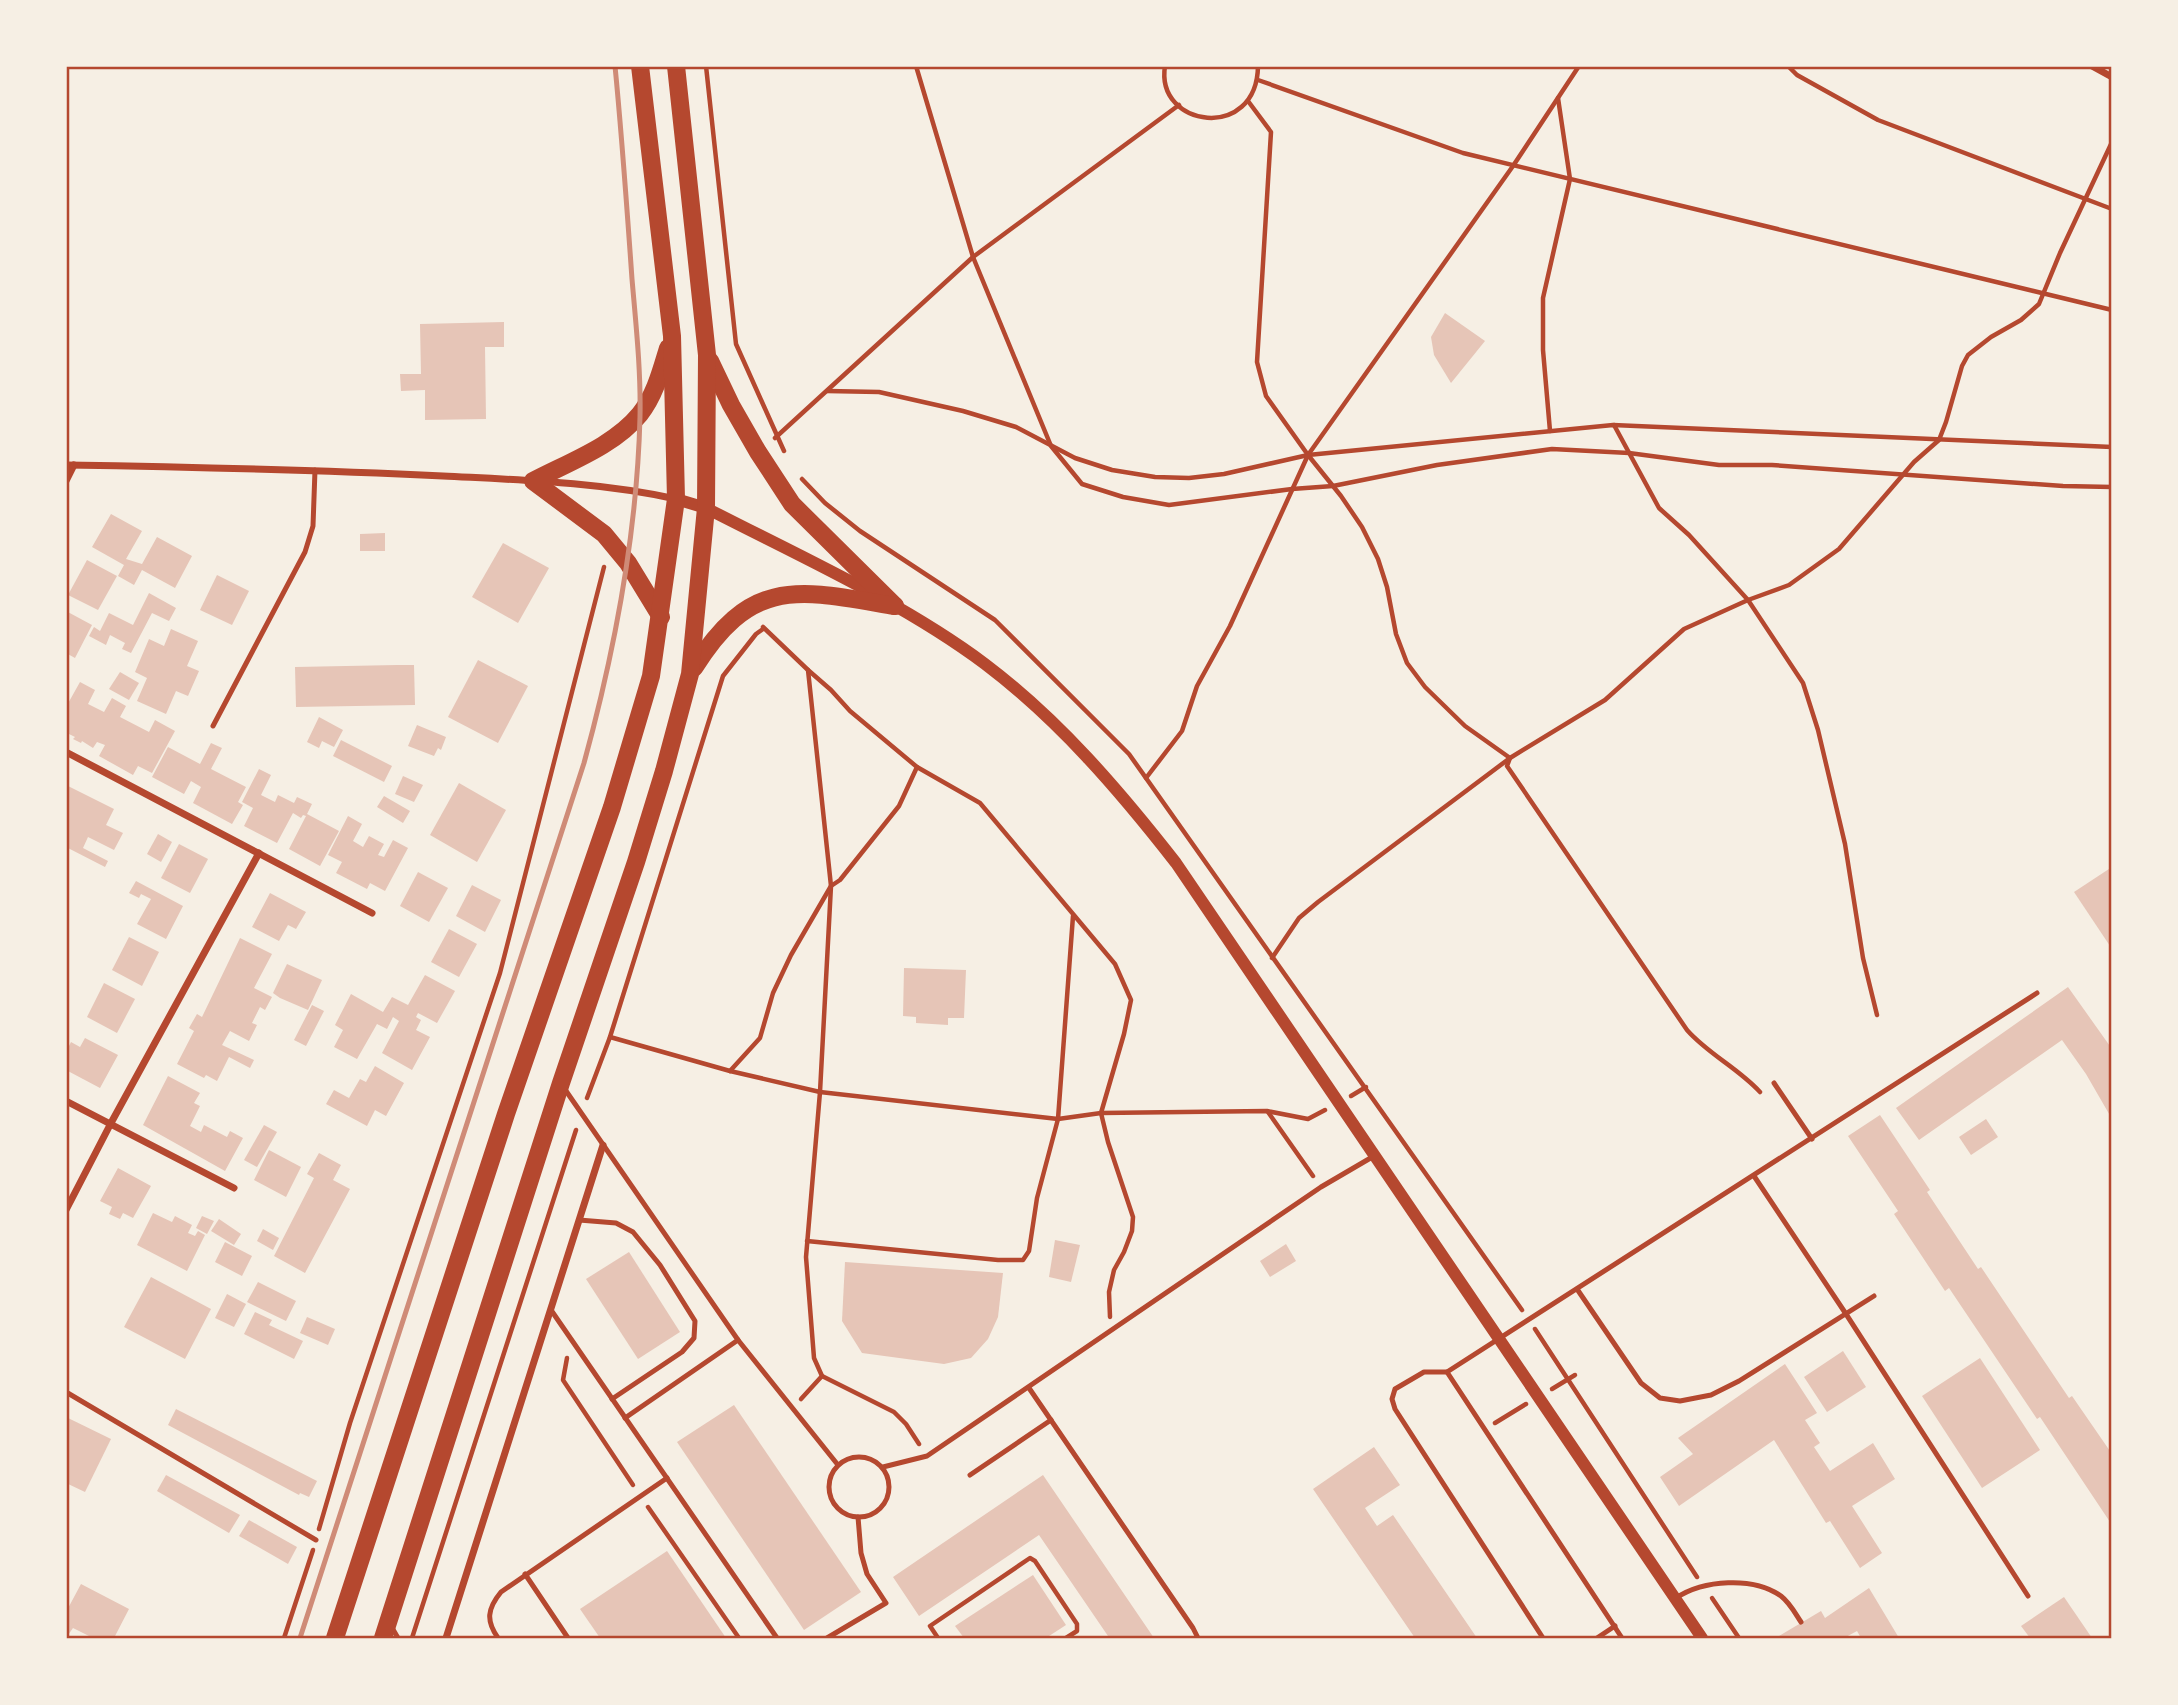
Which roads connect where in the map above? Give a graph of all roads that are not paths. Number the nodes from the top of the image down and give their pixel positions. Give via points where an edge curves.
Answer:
1 (640, 66) edge
2 (676, 66) edge
3 (2092, 66) edge
4 (2112, 77) edge
5 (672, 336) junction
6 (707, 355) junction
7 (70, 465) edge
8 (315, 469) junction
9 (66, 481) edge
10 (533, 481) junction
11 (676, 499) junction
12 (706, 508) junction
13 (895, 606) junction
14 (661, 617) junction
15 (690, 674) junction
16 (213, 726) dead end
17 (66, 752) edge
18 (259, 853) junction
19 (372, 913) dead end
20 (2037, 993) dead end
21 (561, 1083) junction
22 (1774, 1083) dead end
23 (66, 1101) edge
24 (111, 1124) junction
25 (1812, 1139) junction
26 (603, 1145) junction
27 (1374, 1156) junction
28 (1754, 1176) junction
29 (234, 1188) dead end
30 (66, 1210) edge
31 (579, 1220) junction
32 (1577, 1289) junction
33 (1874, 1296) dead end
34 (551, 1310) junction
35 (1846, 1314) junction
36 (1500, 1338) junction
37 (738, 1340) junction
38 (1447, 1372) junction
39 (1029, 1388) junction
40 (66, 1392) edge
41 (612, 1399) junction
42 (625, 1419) junction
43 (1051, 1420) junction
44 (838, 1465) junction
45 (883, 1467) junction
46 (970, 1475) dead end
47 (667, 1478) junction
48 (858, 1517) junction
49 (316, 1539) road end
50 (525, 1574) junction
51 (2028, 1596) dead end
52 (1675, 1598) junction
53 (1801, 1622) dead end
54 (1615, 1626) junction
55 (386, 1631) edge
56 (335, 1639) edge
57 (398, 1639) edge
58 (446, 1639) edge
59 (498, 1639) edge
60 (568, 1639) edge
61 (777, 1639) edge
62 (827, 1639) edge
63 (1198, 1639) edge
64 (1543, 1639) edge
65 (1597, 1639) edge
66 (1622, 1639) edge
67 (1702, 1639) edge

1 - 5 main road
2 - 6 main road
3 - 4 street
5 - 10 main road via 656,387 640,414 609,441
5 - 11 main road
6 - 12 main road
6 - 13 main road via 731,405 792,503
7 - 8 street
7 - 9 street
8 - 10 street
8 - 16 lane via 313,526 305,552
10 - 11 street via 605,486
10 - 14 main road via 604,534
11 - 12 street
11 - 14 main road
12 - 13 street
12 - 15 main road
13 - 15 main road via 822,594 782,595 752,604 712,639
13 - 27 street via 985,664 1090,758 1176,863
14 - 56 main road via 650,676 616,793
15 - 21 main road via 648,823
17 - 18 street
18 - 19 street
18 - 24 street
20 - 25 lane
21 - 26 lane
21 - 55 main road
22 - 25 lane
23 - 24 street
24 - 29 street
24 - 30 street
25 - 28 lane
26 - 31 street
26 - 37 lane
27 - 36 street
27 - 39 lane via 1321,1187
28 - 32 lane
28 - 35 lane
31 - 34 street
31 - 41 lane via 616,1223 633,1232 695,1321 694,1338 682,1352
32 - 35 lane via 1641,1383 1660,1398 1680,1401 1711,1395 1739,1381
32 - 36 lane
33 - 35 lane
34 - 41 lane
34 - 58 street
35 - 51 lane
36 - 38 lane
36 - 52 street
37 - 42 lane
37 - 44 lane
38 - 54 lane
38 - 64 lane via 1424,1372 1395,1389 1395,1409
39 - 43 lane
39 - 45 lane via 927,1456
40 - 49 lane
41 - 42 lane
42 - 47 lane
43 - 46 lane
43 - 63 lane
44 - 45 lane via 855,1457
44 - 48 lane via 829,1483 833,1503
45 - 48 lane via 890,1486 884,1505
47 - 50 lane
47 - 61 lane
48 - 62 lane via 867,1574 886,1603
50 - 59 lane via 492,1604 490,1626
50 - 60 lane
52 - 53 lane via 1719,1584 1751,1584 1782,1597
52 - 67 street
54 - 65 lane
54 - 66 lane
55 - 57 lane

